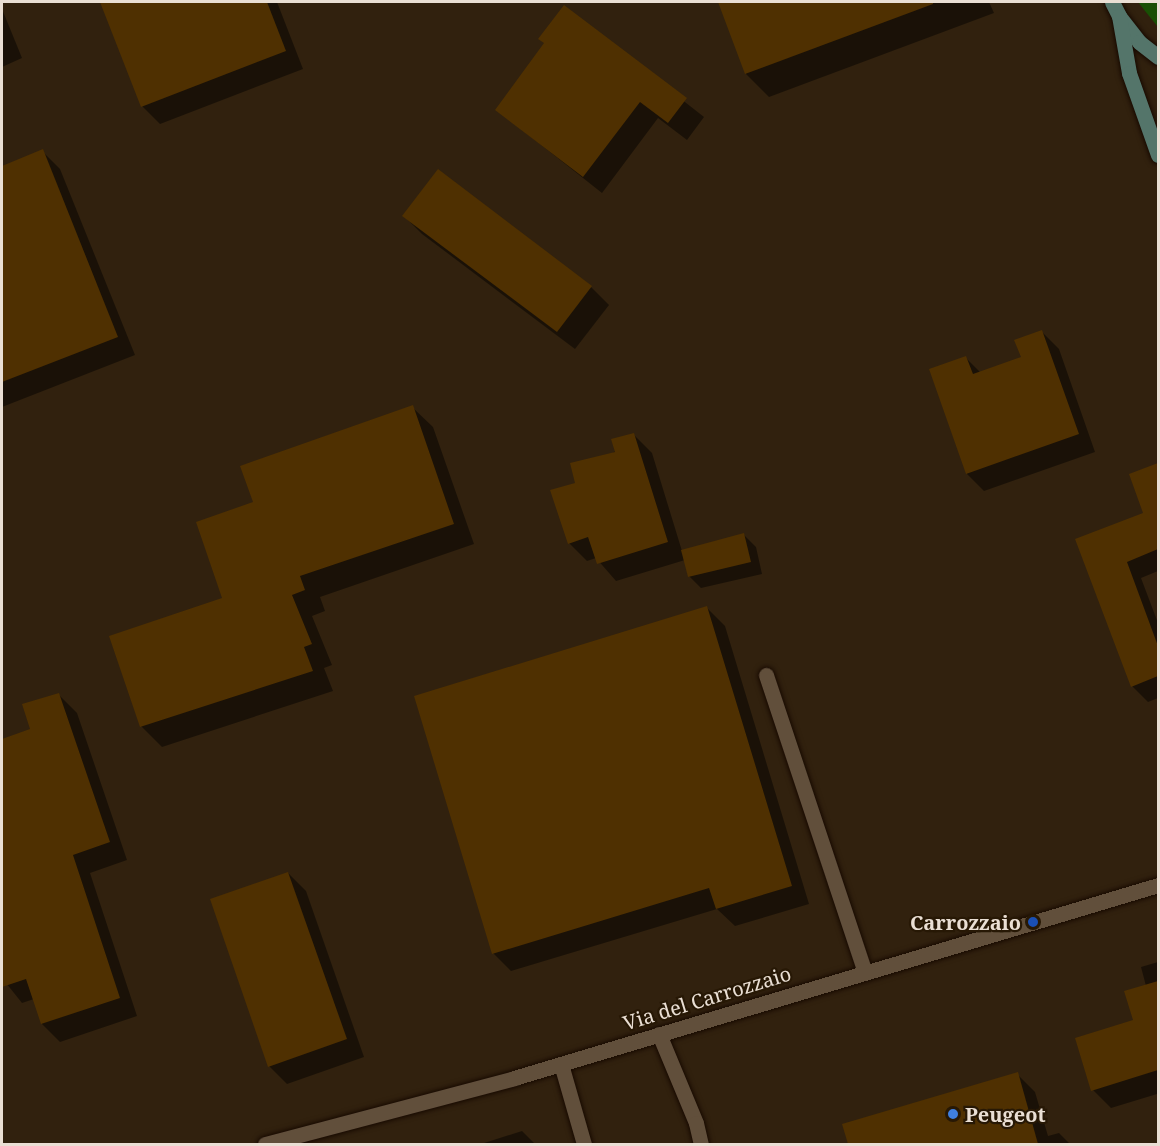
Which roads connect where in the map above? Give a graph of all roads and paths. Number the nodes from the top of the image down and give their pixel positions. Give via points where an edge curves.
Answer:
1 (1112, 2) edge
2 (1119, 16) junction
3 (1158, 57) edge
4 (1158, 154) edge
5 (766, 675) dead end
6 (1158, 885) edge
7 (866, 972) junction
8 (659, 1035) junction
9 (561, 1064) junction
10 (265, 1144) edge
11 (584, 1144) edge
12 (701, 1144) edge

1 - 2 main road
2 - 3 main road
2 - 4 main road via 1129,74
5 - 7 street
6 - 7 street, Via del Carrozzaio
7 - 8 street, Via del Carrozzaio
8 - 9 street, Via del Carrozzaio
8 - 12 street
9 - 10 street, Via del Carrozzaio
9 - 11 street

